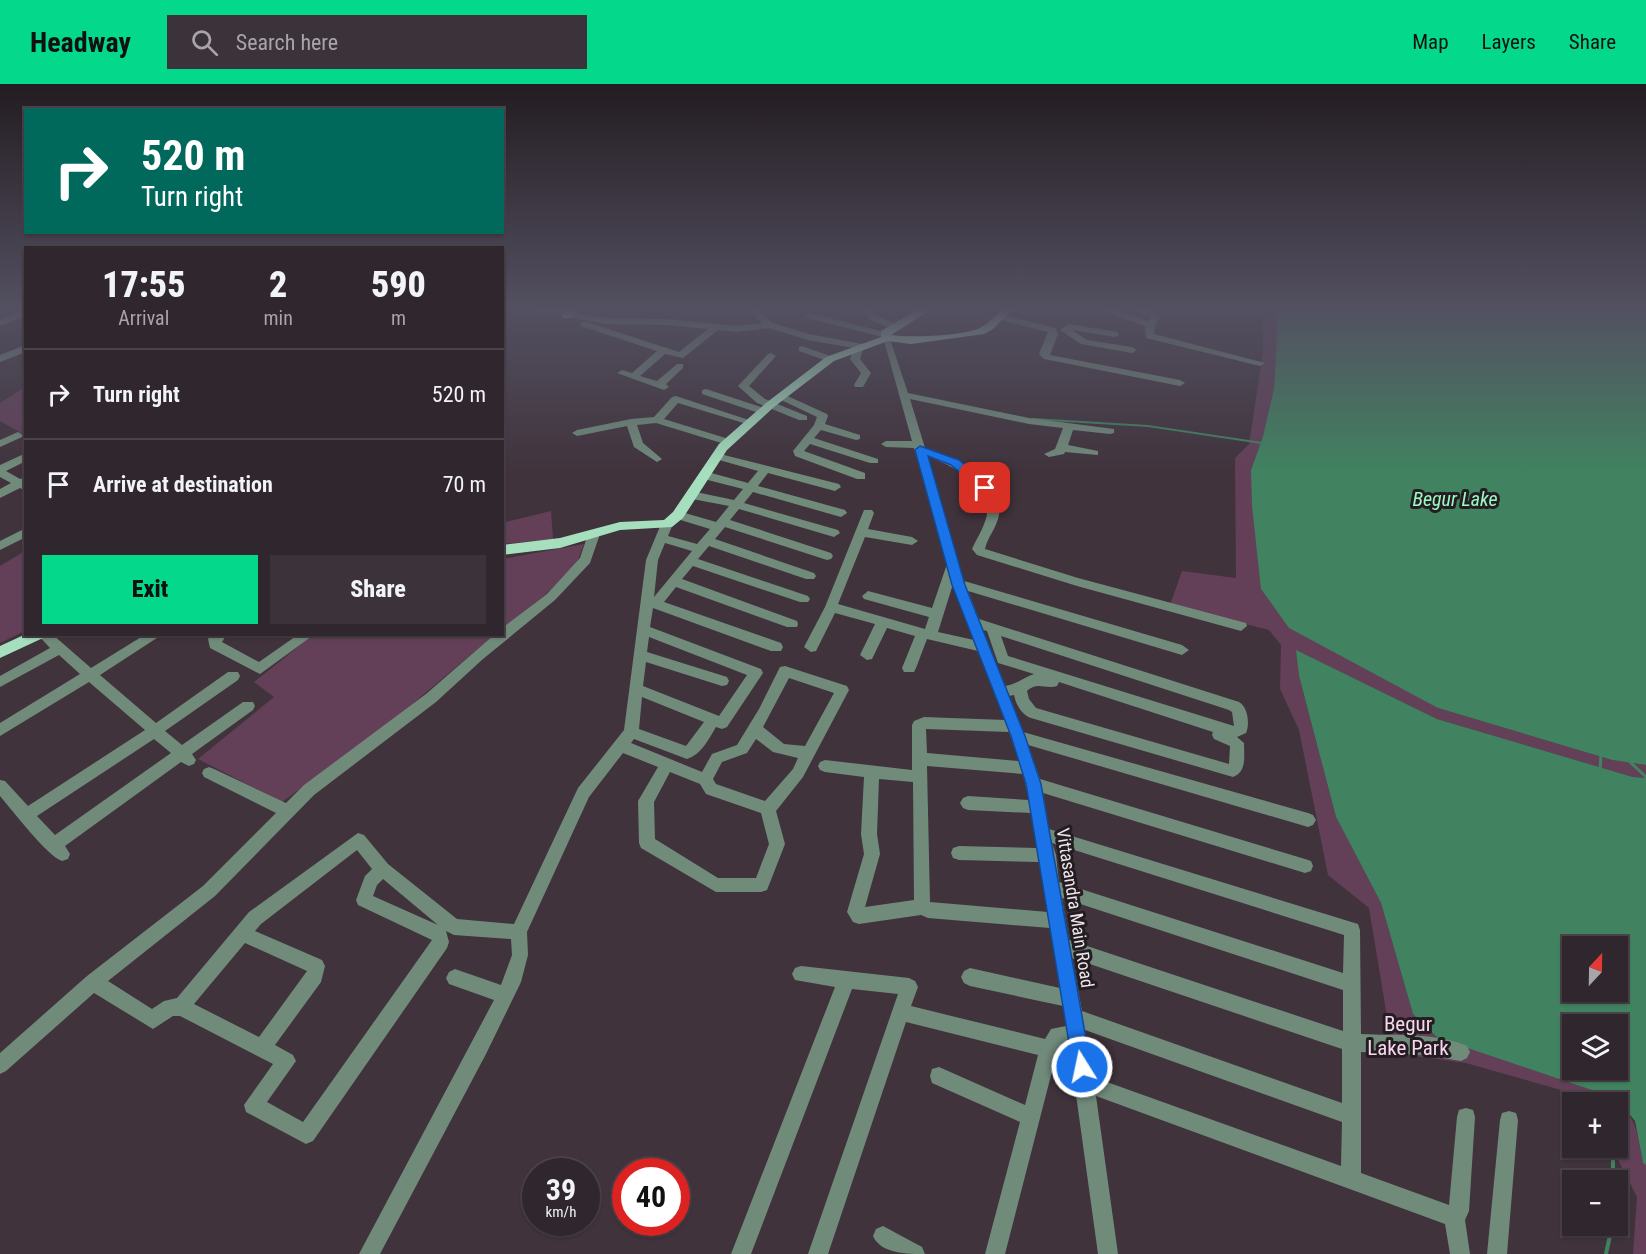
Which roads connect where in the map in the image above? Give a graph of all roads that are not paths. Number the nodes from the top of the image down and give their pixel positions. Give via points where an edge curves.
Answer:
1 (648, 362) edge
2 (765, 362) edge
3 (827, 362) edge
4 (857, 362) edge
5 (894, 362) edge
6 (1071, 362) edge
7 (1254, 362) edge
8 (1260, 363) dead end
9 (680, 366) dead end
10 (1180, 383) dead end
11 (859, 385) dead end
12 (706, 392) dead end
13 (904, 395) junction
14 (781, 396) junction
15 (767, 408) junction
16 (803, 418) dead end
17 (657, 420) junction
18 (631, 422) junction
19 (750, 422) junction
20 (819, 426) junction
21 (1069, 426) junction
22 (1110, 431) dead end
23 (577, 433) dead end
24 (18, 435) dead end
25 (856, 437) dead end
26 (808, 440) junction
27 (728, 442) junction
28 (0, 444) edge
29 (886, 444) dead end
30 (919, 448) junction
31 (1062, 448) junction
32 (1094, 453) dead end
33 (1049, 454) dead end
34 (716, 456) junction
35 (24, 457) edge
36 (657, 459) dead end
37 (874, 461) dead end
38 (765, 470) junction
39 (0, 471) edge
40 (704, 476) junction
41 (861, 476) dead end
42 (24, 484) edge
43 (751, 487) junction
44 (835, 487) dead end
45 (0, 494) edge
46 (691, 495) junction
47 (736, 504) junction
48 (841, 513) dead end
49 (868, 513) dead end
50 (672, 519) junction
51 (720, 524) junction
52 (861, 532) junction
53 (24, 533) edge
54 (834, 533) dead end
55 (594, 534) junction
56 (660, 538) junction
57 (912, 541) dead end
58 (2, 543) edge
59 (703, 545) junction
60 (504, 550) edge
61 (827, 556) dead end
62 (690, 561) junction
63 (953, 564) junction
64 (810, 576) dead end
65 (674, 581) junction
66 (959, 585) junction
67 (868, 596) dead end
68 (804, 599) dead end
69 (650, 602) junction
70 (831, 607) junction
71 (937, 614) junction
72 (883, 622) junction
73 (973, 622) junction
74 (792, 624) dead end
75 (1241, 626) dead end
76 (643, 628) junction
77 (992, 628) junction
78 (504, 634) edge
79 (927, 634) junction
80 (34, 636) edge
81 (45, 636) edge
82 (154, 636) edge
83 (219, 636) edge
84 (306, 636) edge
85 (502, 636) edge
86 (776, 647) dead end
87 (811, 647) dead end
88 (983, 647) junction
89 (59, 649) junction
90 (1182, 650) dead end
91 (0, 652) edge
92 (639, 655) junction
93 (867, 655) dead end
94 (909, 668) dead end
95 (88, 675) junction
96 (233, 676) dead end
97 (722, 681) dead end
98 (0, 682) edge
99 (636, 689) junction
100 (1020, 689) junction
101 (1001, 692) junction
102 (248, 706) dead end
103 (714, 719) junction
104 (754, 728) junction
105 (0, 730) edge
106 (156, 730) junction
107 (1016, 731) junction
108 (631, 732) junction
109 (622, 746) junction
110 (809, 752) junction
111 (186, 756) junction
112 (920, 759) junction
113 (667, 765) junction
114 (825, 766) dead end
115 (1029, 768) junction
116 (872, 771) junction
117 (209, 773) dead end
118 (920, 777) junction
119 (705, 780) junction
120 (1034, 784) junction
121 (0, 786) edge
122 (969, 803) dead end
123 (1039, 807) junction
124 (768, 809) junction
125 (285, 810) junction
126 (27, 815) junction
127 (1308, 820) dead end
128 (1044, 834) junction
129 (959, 853) dead end
130 (1048, 855) junction
131 (1305, 866) dead end
132 (382, 869) junction
133 (1053, 888) junction
134 (922, 908) junction
135 (1058, 921) junction
136 (519, 932) junction
137 (242, 933) junction
138 (1062, 946) junction
139 (801, 974) dead end
140 (970, 977) dead end
141 (455, 978) dead end
142 (848, 979) junction
143 (93, 982) junction
144 (1351, 984) junction
145 (506, 995) junction
146 (181, 1007) junction
147 (901, 1012) junction
148 (1073, 1017) junction
149 (1351, 1043) junction
150 (262, 1048) junction
151 (1049, 1049) junction
152 (1461, 1052) dead end
153 (0, 1065) edge
154 (939, 1076) dead end
155 (1085, 1083) junction
156 (1350, 1115) junction
157 (1466, 1117) dead end
158 (1032, 1118) junction
159 (1509, 1120) dead end
160 (1351, 1180) junction
161 (1454, 1217) junction
162 (883, 1236) dead end
163 (369, 1254) edge
164 (741, 1254) edge
165 (818, 1254) edge
166 (915, 1254) edge
167 (995, 1254) edge
168 (1108, 1254) edge
169 (1460, 1254) edge
170 (1497, 1254) edge

1 - 9 street via 628,375 662,386
2 - 15 street via 743,384
3 - 14 main road
4 - 11 street via 866,373
5 - 13 street, Vittasandra Main Road
6 - 10 street
7 - 8 street
12 - 15 street
13 - 21 street
13 - 30 street, Vittasandra Main Road
14 - 15 main road
14 - 20 street via 822,414
15 - 16 street
15 - 19 main road
17 - 18 street
17 - 19 street via 676,399
17 - 27 street
18 - 23 street
18 - 36 street via 638,445
19 - 27 main road
20 - 25 street
20 - 26 street
21 - 22 street
21 - 31 street
24 - 28 street
26 - 37 street
26 - 41 street via 799,454
27 - 34 main road
29 - 30 street
30 - 63 street, Vittasandra Main Road
30 - 75 street via 955,462 985,488 993,514 978,549 981,552
31 - 32 street
31 - 33 street
34 - 38 street
34 - 40 main road
35 - 39 street
38 - 43 street
38 - 44 street
39 - 42 street
40 - 43 street
40 - 46 main road
42 - 45 street
43 - 47 street
43 - 48 street
46 - 47 street
46 - 50 main road
47 - 51 street
47 - 54 street
49 - 52 street
50 - 51 street
50 - 55 main road
50 - 56 street
51 - 59 street
51 - 61 street
52 - 57 street
52 - 70 street
53 - 58 street
55 - 60 main road via 560,543
55 - 78 street via 586,561 551,597
56 - 59 street
56 - 69 street via 652,560
59 - 62 street
59 - 64 street
62 - 65 street
62 - 68 street
63 - 66 street, Vittasandra Main Road
63 - 71 street
65 - 69 street
65 - 74 street
66 - 73 street, Vittasandra Main Road
66 - 90 street
67 - 71 street
69 - 76 street
69 - 86 street
70 - 72 street
70 - 87 street
71 - 79 street
72 - 79 street
72 - 93 street
73 - 77 street
73 - 88 street, Vittasandra Main Road
76 - 92 street
76 - 103 street via 756,673 722,723
77 - 77 street via 1003,659 1210,725 1234,732 1241,729 1239,709 1234,706
79 - 88 street
79 - 94 street
80 - 91 main road
81 - 89 street
82 - 95 street
83 - 84 street via 215,644 260,669
85 - 125 street via 431,698
88 - 101 street, Vittasandra Main Road
89 - 95 street
89 - 98 street
92 - 97 street
92 - 99 street
95 - 105 street
95 - 106 street
96 - 106 street
99 - 103 street
99 - 108 street
100 - 100 street via 1028,681 1040,678 1231,739 1238,747 1236,768 1228,771 1031,712 1022,701
100 - 101 street
101 - 107 street, Vittasandra Main Road
102 - 111 street
103 - 108 street via 687,753
104 - 110 street via 786,753
104 - 110 street via 785,671 842,690
104 - 119 street via 741,749 717,758
106 - 111 street
106 - 126 street
107 - 112 street via 921,723
107 - 115 street, Vittasandra Main Road
107 - 127 street
108 - 109 street
109 - 113 street
109 - 136 street via 583,794
110 - 124 street via 798,773
111 - 126 street via 58,849
112 - 115 street
112 - 118 street
113 - 119 street
113 - 124 street via 646,801 647,843 716,885 761,885 777,844
114 - 116 street
115 - 120 street, Vittasandra Main Road
116 - 118 street
116 - 134 street via 872,854 855,912 860,916
117 - 125 street
118 - 134 street
119 - 124 street via 711,789
120 - 123 street, Vittasandra Main Road
120 - 131 street
121 - 126 street
122 - 123 street
123 - 128 street, Vittasandra Main Road
125 - 143 street via 209,891
128 - 130 street, Vittasandra Main Road
128 - 144 street via 1352,930
129 - 130 street
130 - 133 street, Vittasandra Main Road
132 - 136 street via 454,927
132 - 137 street via 358,840 268,906
132 - 150 street via 371,881 364,900 434,931 441,942 306,1134 253,1105 287,1061
133 - 135 street, Vittasandra Main Road
133 - 144 street
134 - 135 street
135 - 138 street, Vittasandra Main Road
136 - 145 street via 520,956
137 - 146 street
137 - 150 street via 316,966 315,975
138 - 148 street, Vittasandra Main Road
138 - 149 street
139 - 142 street
140 - 148 street
141 - 145 street
142 - 147 street via 909,987
142 - 164 street
143 - 146 street via 153,1020 170,1007
143 - 153 street
144 - 149 street
145 - 163 street
146 - 150 street
147 - 151 street
147 - 165 street
148 - 151 street
148 - 155 street, Vittasandra Main Road
148 - 156 street
149 - 152 street via 1425,1046
149 - 156 street
151 - 158 street
154 - 158 street
155 - 160 street
155 - 168 street, Vittasandra Main Road
156 - 160 street
157 - 161 street via 1459,1211
158 - 167 street
159 - 170 street
160 - 161 street
161 - 169 street
162 - 166 street

